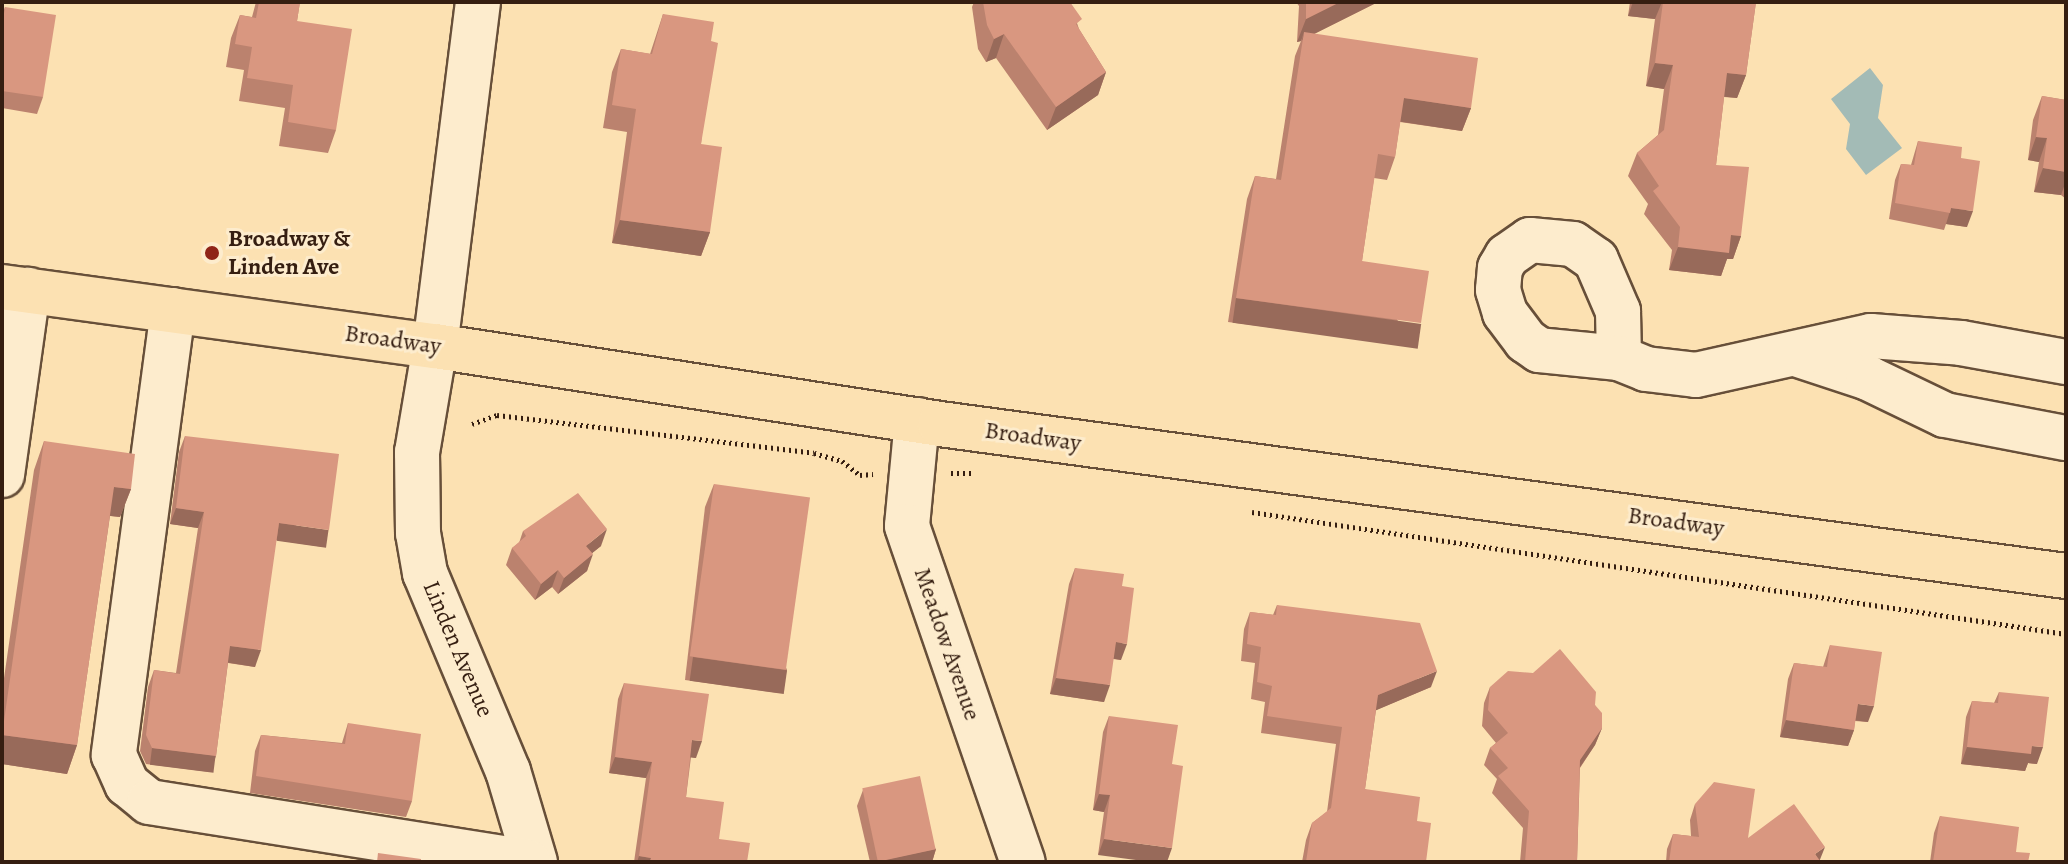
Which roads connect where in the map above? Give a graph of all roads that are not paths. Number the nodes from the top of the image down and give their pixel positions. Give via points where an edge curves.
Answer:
1 (478, 2) edge
2 (15, 289) edge
3 (173, 310) junction
4 (435, 346) junction
5 (1796, 354) junction
6 (1619, 358) dead end
7 (2066, 362) edge
8 (917, 420) junction
9 (2066, 438) edge
10 (2, 475) edge
11 (2066, 576) edge
12 (528, 862) edge
13 (535, 862) edge
14 (1023, 862) edge

1 - 4 street, Linden Avenue
2 - 3 main road, Broadway
2 - 10 street
3 - 4 main road, Broadway
3 - 12 street via 114,755 127,784 149,802
4 - 8 main road, Broadway
4 - 13 street, Linden Avenue via 417,452 420,547 449,640 526,821
5 - 6 street via 1696,375 1646,369
5 - 7 street via 1871,336 1961,343
5 - 9 street via 1868,378 1945,415
8 - 11 main road, Broadway
8 - 14 street, Meadow Avenue via 907,526

